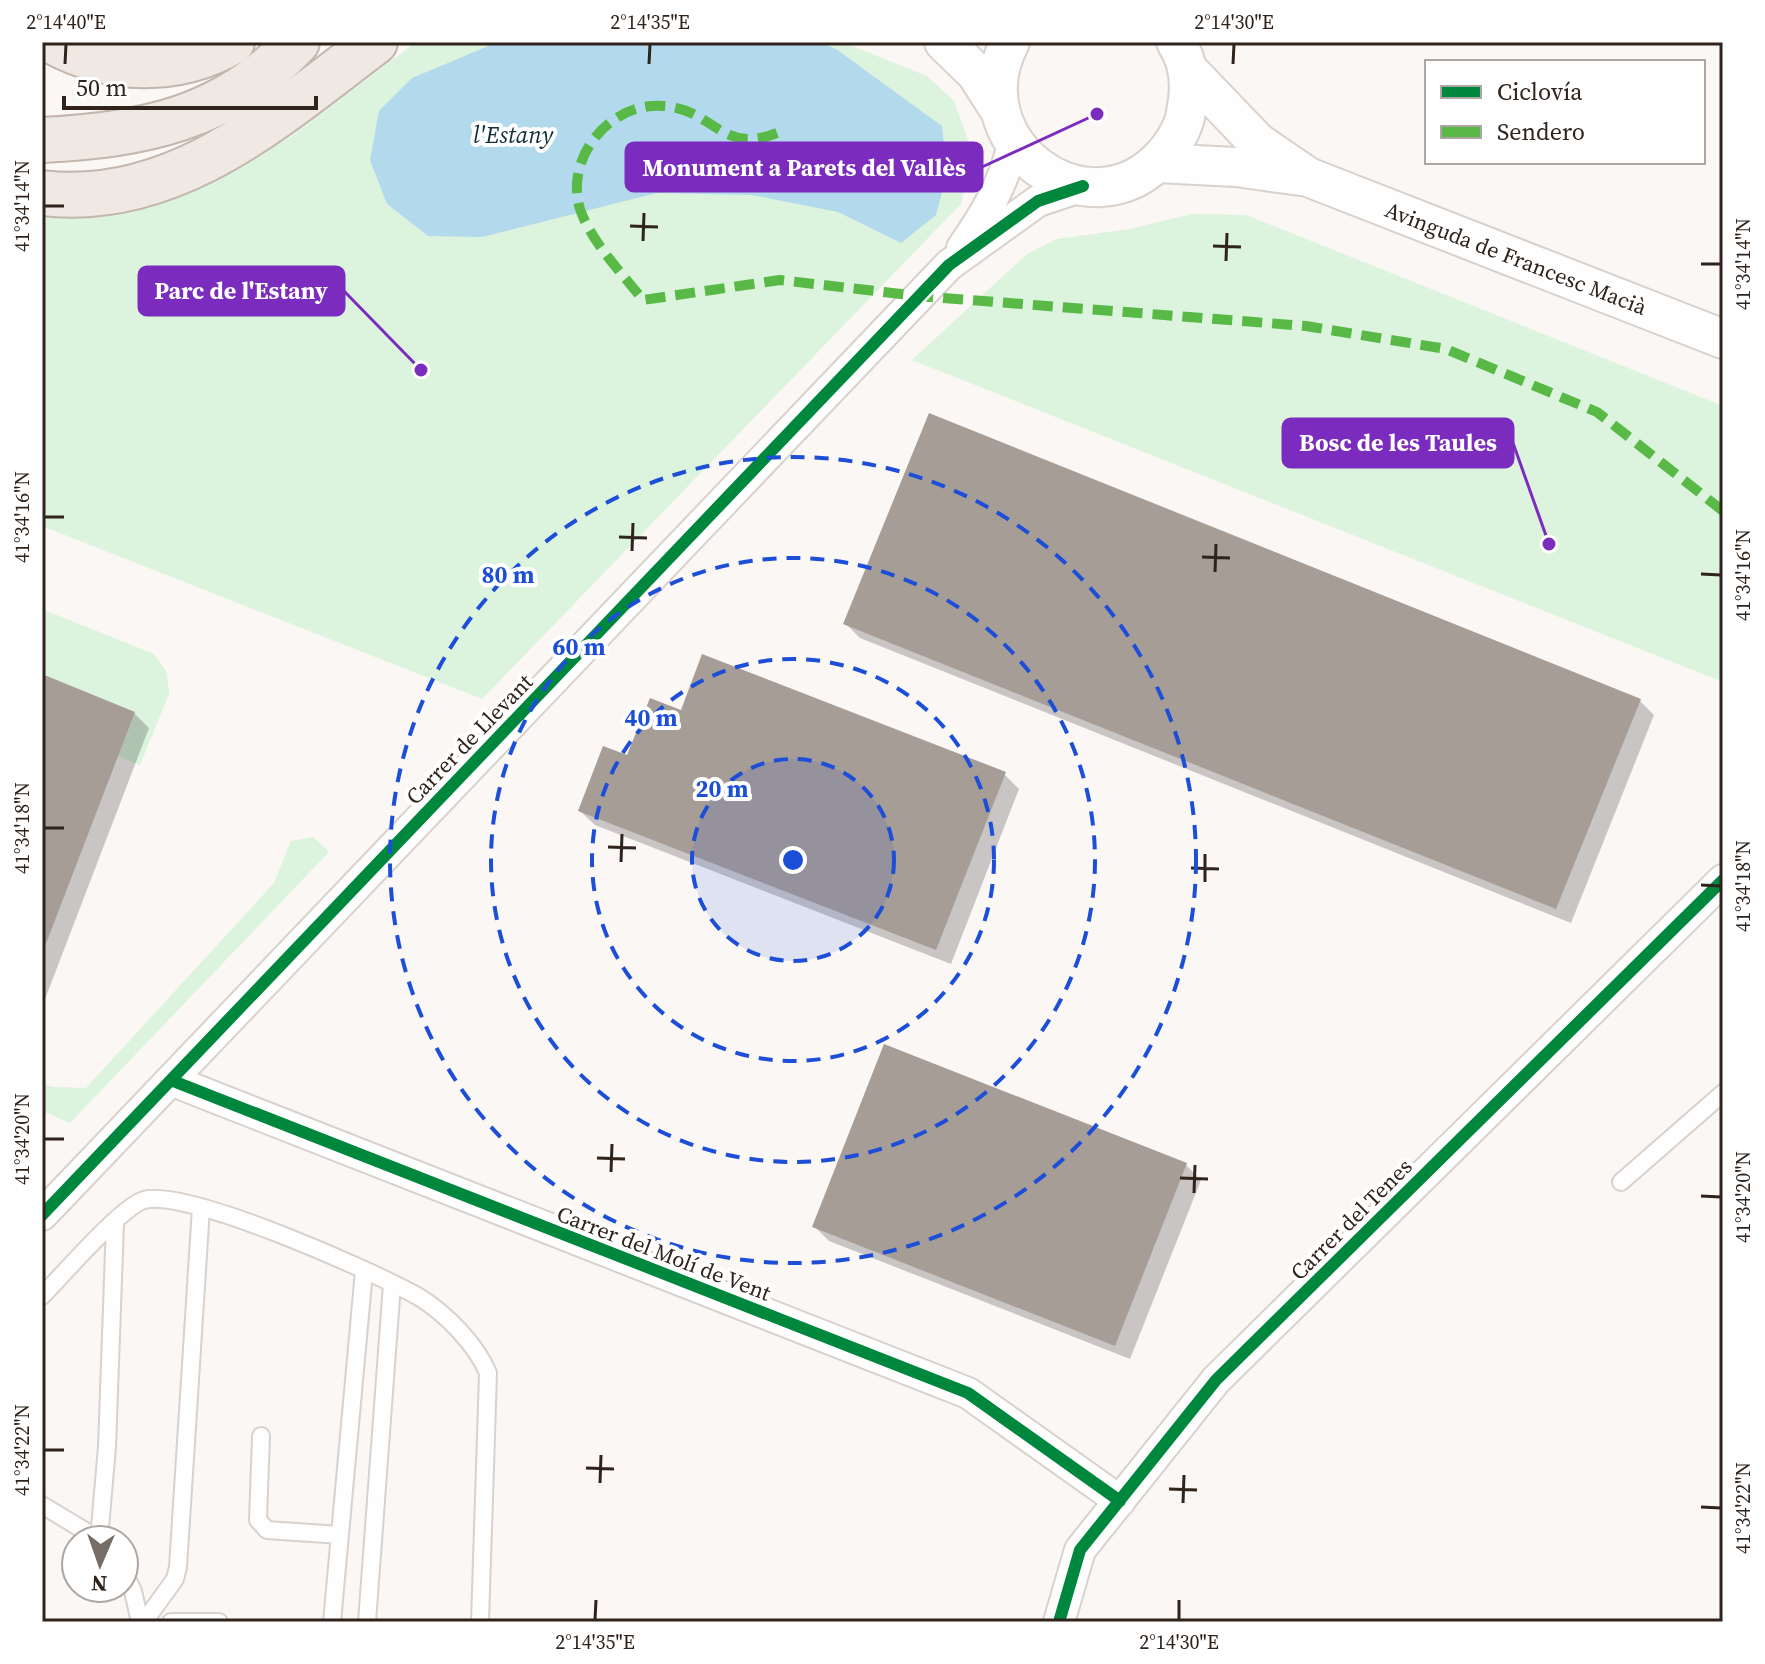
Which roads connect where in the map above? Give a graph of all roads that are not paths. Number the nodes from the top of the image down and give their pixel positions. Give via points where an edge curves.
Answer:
1 (54, 42) edge
2 (232, 42) edge
3 (297, 42) edge
4 (375, 42) edge
5 (944, 42) edge
6 (1010, 42) edge
7 (1182, 56) edge
8 (999, 109) junction
9 (42, 140) edge
10 (1013, 144) junction
11 (1156, 163) junction
12 (1308, 177) junction
13 (1083, 186) junction
14 (42, 193) edge
15 (949, 265) junction
16 (1723, 339) edge
17 (1723, 880) edge
18 (173, 1081) junction
19 (1723, 1093) edge
20 (1621, 1182) dead end
21 (201, 1208) junction
22 (42, 1215) edge
23 (115, 1223) junction
24 (364, 1271) junction
25 (392, 1284) junction
26 (42, 1296) edge
27 (261, 1436) dead end
28 (1120, 1501) junction
29 (42, 1505) edge
30 (73, 1524) edge
31 (101, 1524) edge
32 (340, 1535) junction
33 (142, 1622) edge
34 (171, 1622) edge
35 (219, 1622) edge
36 (332, 1622) edge
37 (367, 1622) edge
38 (480, 1622) edge
39 (1059, 1622) edge

1 - 2 highway via 91,59 148,65 194,59
3 - 9 highway via 255,81 215,106 158,127
4 - 14 highway via 264,125 186,171 142,186
5 - 8 street via 976,73
6 - 8 street via 1000,65
7 - 11 street via 1189,95 1185,120
7 - 12 street via 1257,142
8 - 10 street
10 - 13 street via 1040,171
10 - 15 street via 985,215
11 - 12 street
11 - 13 street via 1109,185
12 - 16 street, Avinguda de Francesc Macià
13 - 15 street, Carrer de Llevant via 1038,201
15 - 18 street, Carrer de Llevant
17 - 28 street, Carrer del Tenes via 1216,1380
18 - 22 street, Carrer de Llevant
18 - 28 street, Carrer del Molí de Vent via 968,1393
19 - 20 lane
21 - 23 lane via 157,1198 141,1201
21 - 24 lane
21 - 33 lane via 178,1567 175,1579
23 - 26 lane
23 - 31 lane
24 - 25 lane
24 - 32 lane
25 - 37 lane
25 - 38 lane via 447,1320 488,1373
27 - 32 lane via 258,1520 267,1530
28 - 39 street, Carrer del Tenes via 1080,1550
29 - 30 lane
32 - 36 lane
34 - 35 lane

